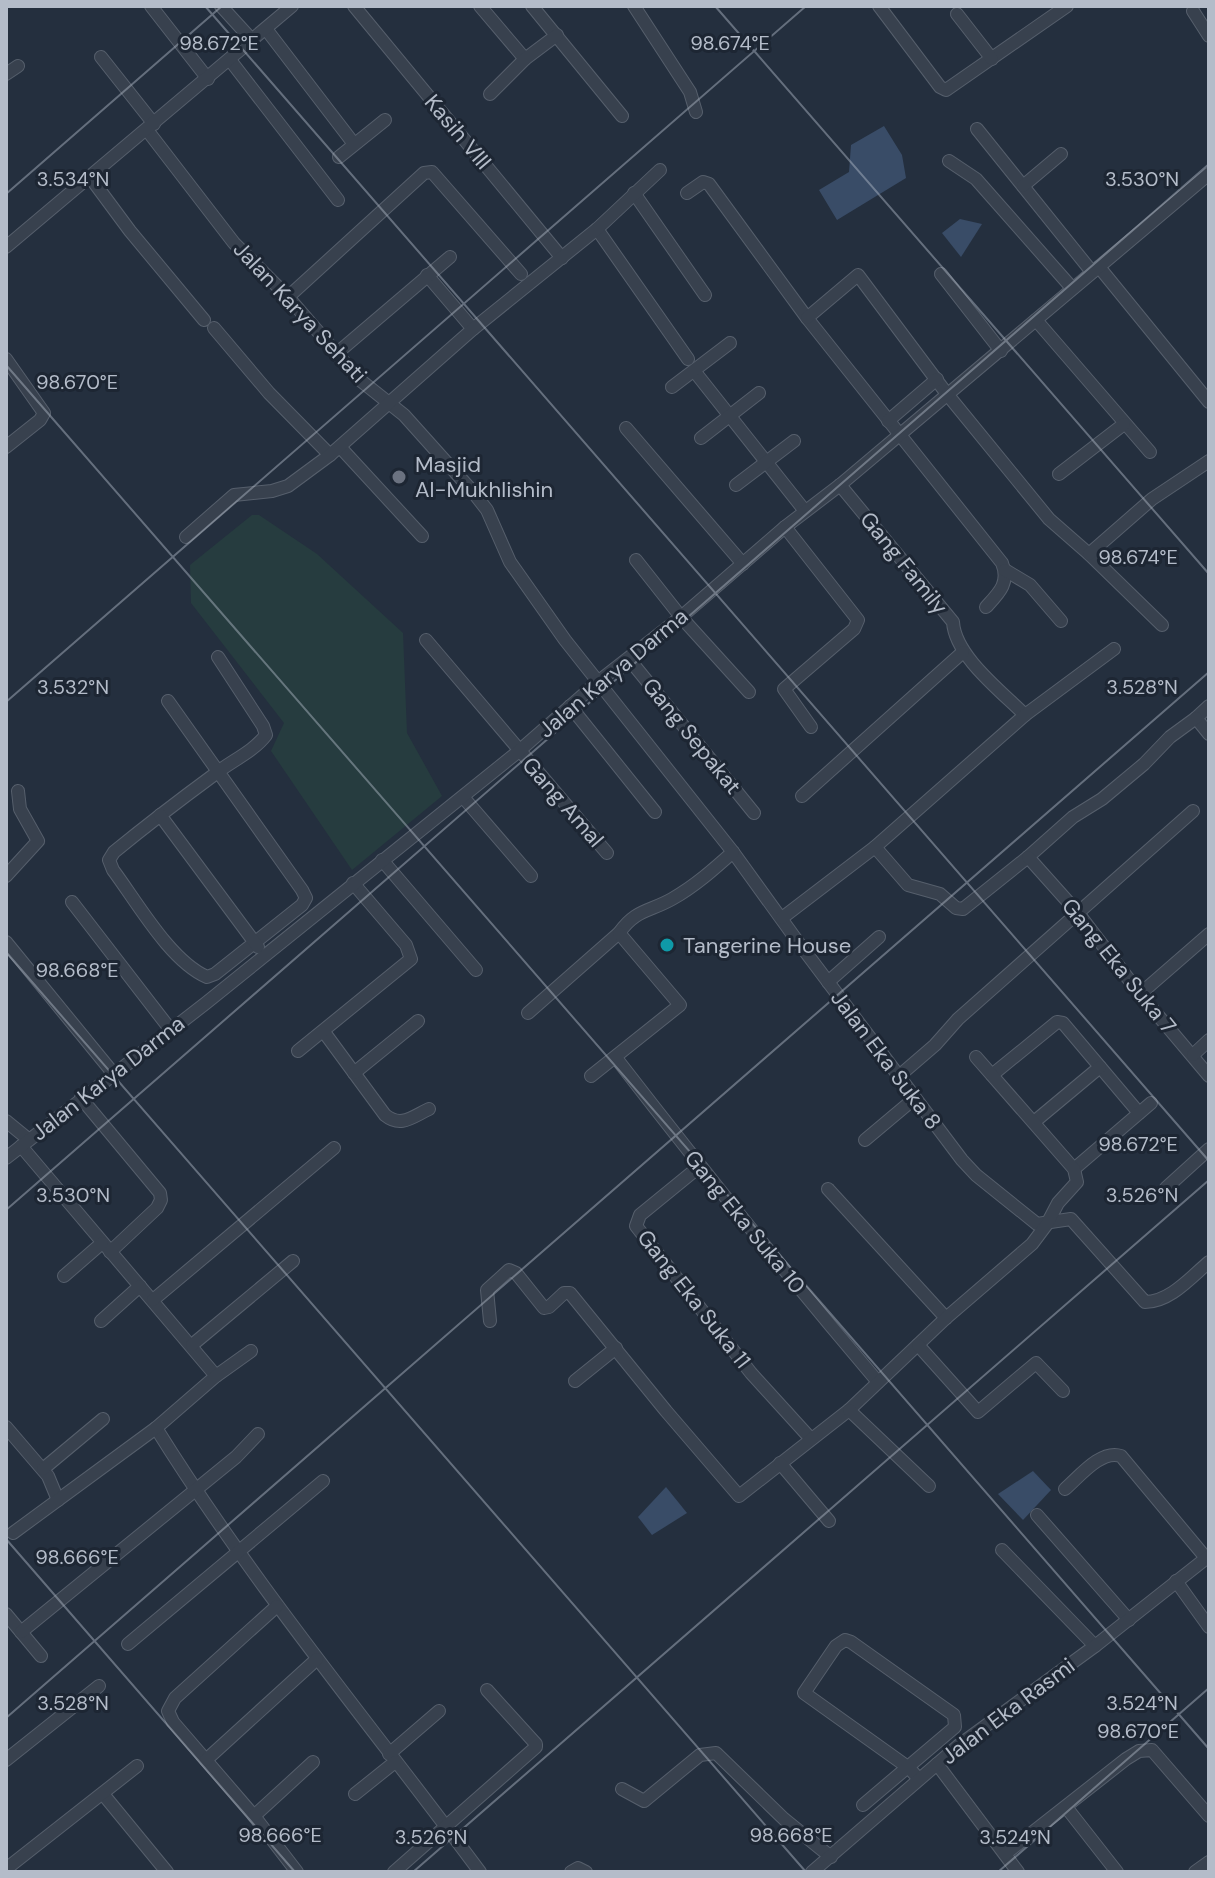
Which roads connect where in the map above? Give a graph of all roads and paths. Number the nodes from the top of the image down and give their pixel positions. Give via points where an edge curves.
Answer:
1 (151, 6) edge
2 (221, 6) edge
3 (292, 6) edge
4 (354, 6) edge
5 (480, 6) edge
6 (532, 6) edge
7 (634, 6) edge
8 (879, 6) edge
9 (1067, 6) edge
10 (1193, 11) dead end
11 (957, 14) dead end
12 (266, 29) junction
13 (557, 35) junction
14 (1209, 36) edge
15 (252, 40) junction
16 (101, 57) dead end
17 (525, 59) junction
18 (992, 59) junction
19 (230, 60) junction
20 (18, 66) dead end
21 (6, 74) edge
22 (208, 79) junction
23 (490, 94) dead end
24 (696, 112) dead end
25 (622, 116) dead end
26 (385, 120) dead end
27 (150, 127) junction
28 (977, 129) dead end
29 (354, 144) junction
30 (1061, 154) dead end
31 (339, 157) dead end
32 (949, 161) dead end
33 (660, 170) dead end
34 (1209, 174) edge
35 (90, 177) junction
36 (1023, 186) junction
37 (634, 193) junction
38 (687, 193) dead end
39 (338, 200) dead end
40 (597, 229) junction
41 (6, 247) edge
42 (450, 257) dead end
43 (562, 258) junction
44 (1095, 269) junction
45 (521, 274) dead end
46 (941, 274) dead end
47 (427, 275) junction
48 (1072, 288) junction
49 (705, 295) dead end
50 (288, 297) junction
51 (807, 318) junction
52 (1036, 320) junction
53 (473, 329) junction
54 (730, 343) dead end
55 (1001, 351) junction
56 (336, 354) junction
57 (688, 359) dead end
58 (6, 360) edge
59 (695, 372) junction
60 (937, 379) junction
61 (672, 387) dead end
62 (759, 393) dead end
63 (947, 394) junction
64 (391, 402) junction
65 (1209, 402) edge
66 (729, 417) junction
67 (888, 421) junction
68 (1124, 424) junction
69 (626, 428) dead end
70 (899, 434) junction
71 (701, 438) dead end
72 (794, 441) dead end
73 (6, 447) edge
74 (335, 451) junction
75 (1150, 452) dead end
76 (1209, 461) edge
77 (765, 463) junction
78 (1059, 474) dead end
79 (736, 485) dead end
80 (840, 485) junction
81 (805, 511) junction
82 (785, 527) junction
83 (422, 536) dead end
84 (186, 537) dead end
85 (1089, 554) junction
86 (636, 560) dead end
87 (743, 564) junction
88 (1005, 570) junction
89 (986, 607) dead end
90 (681, 617) junction
91 (1061, 621) dead end
92 (1162, 625) dead end
93 (426, 640) dead end
94 (1114, 649) dead end
95 (963, 652) junction
96 (218, 657) dead end
97 (629, 659) junction
98 (599, 681) junction
99 (749, 692) dead end
100 (168, 701) dead end
101 (570, 706) junction
102 (1209, 706) edge
103 (1025, 715) junction
104 (1196, 718) junction
105 (811, 727) dead end
106 (1209, 734) edge
107 (519, 751) junction
108 (217, 772) junction
109 (18, 791) dead end
110 (802, 796) dead end
111 (463, 797) junction
112 (1193, 811) dead end
113 (655, 812) dead end
114 (754, 813) dead end
115 (160, 815) junction
116 (875, 847) junction
117 (733, 852) junction
118 (607, 853) dead end
119 (1028, 857) junction
120 (382, 860) junction
121 (6, 876) edge
122 (531, 876) dead end
123 (353, 883) junction
124 (72, 902) dead end
125 (1078, 913) junction
126 (782, 918) junction
127 (619, 933) junction
128 (1209, 934) edge
129 (879, 937) dead end
130 (6, 942) edge
131 (254, 943) junction
132 (264, 956) junction
133 (476, 970) dead end
134 (828, 982) junction
135 (1140, 994) junction
136 (528, 1013) dead end
137 (418, 1021) dead end
138 (170, 1029) junction
139 (324, 1032) junction
140 (1209, 1040) edge
141 (298, 1051) dead end
142 (1193, 1055) junction
143 (976, 1057) dead end
144 (616, 1058) junction
145 (1100, 1067) junction
146 (113, 1073) junction
147 (354, 1073) junction
148 (992, 1075) junction
149 (591, 1076) dead end
150 (899, 1076) junction
151 (1209, 1076) edge
152 (81, 1098) junction
153 (915, 1098) junction
154 (1151, 1103) dead end
155 (429, 1109) dead end
156 (1139, 1113) junction
157 (6, 1121) edge
158 (1034, 1122) junction
159 (865, 1140) dead end
160 (25, 1142) junction
161 (334, 1148) dead end
162 (1209, 1149) edge
163 (6, 1158) edge
164 (700, 1166) junction
165 (1074, 1169) junction
166 (1166, 1188) dead end
167 (828, 1189) dead end
168 (1047, 1224) junction
169 (106, 1248) junction
170 (293, 1261) dead end
171 (1209, 1262) edge
172 (64, 1276) dead end
173 (140, 1286) junction
174 (153, 1300) junction
175 (946, 1318) junction
176 (101, 1321) dead end
177 (490, 1321) dead end
178 (192, 1345) junction
179 (918, 1345) junction
180 (616, 1348) junction
181 (251, 1351) dead end
182 (216, 1376) junction
183 (575, 1381) dead end
184 (878, 1382) junction
185 (1063, 1391) dead end
186 (849, 1410) junction
187 (103, 1419) dead end
188 (6, 1427) edge
189 (156, 1428) junction
190 (258, 1434) dead end
191 (811, 1439) junction
192 (780, 1463) junction
193 (43, 1469) junction
194 (323, 1481) dead end
195 (929, 1486) dead end
196 (1065, 1489) dead end
197 (194, 1490) junction
198 (58, 1500) junction
199 (1037, 1515) dead end
200 (829, 1521) dead end
201 (13, 1533) dead end
202 (236, 1550) junction
203 (1002, 1550) dead end
204 (1208, 1557) edge
205 (1176, 1581) junction
206 (277, 1606) junction
207 (6, 1614) edge
208 (1129, 1620) junction
209 (1209, 1627) edge
210 (21, 1632) junction
211 (128, 1644) dead end
212 (1095, 1646) junction
213 (41, 1656) dead end
214 (317, 1659) junction
215 (99, 1686) dead end
216 (487, 1690) dead end
217 (439, 1711) dead end
218 (392, 1758) junction
219 (6, 1760) edge
220 (206, 1760) junction
221 (313, 1762) dead end
222 (937, 1764) junction
223 (137, 1766) dead end
224 (909, 1768) junction
225 (919, 1779) junction
226 (622, 1789) dead end
227 (103, 1794) junction
228 (355, 1794) dead end
229 (863, 1805) dead end
230 (1066, 1807) junction
231 (254, 1816) junction
232 (1209, 1816) edge
233 (446, 1827) junction
234 (1005, 1854) junction
235 (831, 1857) junction
236 (1209, 1862) edge
237 (164, 1868) edge
238 (6, 1869) edge
239 (148, 1872) edge
240 (297, 1872) edge
241 (394, 1872) edge
242 (480, 1872) edge
243 (571, 1872) edge
244 (586, 1872) edge
245 (812, 1872) edge
246 (1018, 1872) edge
247 (1117, 1872) edge
248 (1195, 1872) edge

1 - 22 street
2 - 15 street
3 - 12 street
4 - 43 street, Kasih VIII
5 - 17 street
6 - 13 street
7 - 24 street via 690,92
8 - 18 street via 946,90
9 - 18 street
10 - 14 street
11 - 18 street
12 - 15 street
12 - 29 street
13 - 17 street
13 - 25 street
15 - 19 street
16 - 27 street, Jalan Karya Sehati
17 - 23 street
19 - 22 street
19 - 39 street
20 - 21 street
22 - 27 street
26 - 29 street
27 - 35 street
27 - 50 street, Jalan Karya Sehati via 234,243
28 - 36 street
29 - 31 street
30 - 36 street
32 - 48 street via 976,179
33 - 37 street
34 - 44 street, Jalan Karya Darma
35 - 41 street
35 - 74 street via 269,393
36 - 44 street
37 - 40 street
37 - 49 street
38 - 51 street via 703,182 709,184
40 - 43 street
40 - 57 street
42 - 47 street
43 - 53 street
44 - 48 street, Jalan Karya Darma
44 - 65 street
45 - 50 street via 432,172 424,173
46 - 55 street
47 - 53 street
47 - 56 street
48 - 52 street, Jalan Karya Darma
50 - 56 street, Jalan Karya Sehati
51 - 60 street via 858,275
51 - 67 street
52 - 55 street, Jalan Karya Darma
52 - 68 street
53 - 64 street
54 - 59 street
55 - 63 street, Jalan Karya Darma
56 - 64 street, Jalan Karya Sehati
58 - 73 street via 44,413
59 - 61 street
59 - 66 street
60 - 63 street
60 - 67 street
62 - 66 street
63 - 70 street, Jalan Karya Darma
63 - 85 street via 1049,519
64 - 74 street
64 - 98 street, Jalan Karya Sehati via 487,510 510,562
66 - 71 street
66 - 77 street
67 - 70 street
68 - 75 street
68 - 78 street
69 - 87 street
70 - 80 street, Jalan Karya Darma
70 - 88 street
72 - 77 street
74 - 83 street
74 - 84 street via 280,490 234,495
76 - 85 street via 1152,499
77 - 79 street
77 - 81 street
80 - 81 street, Jalan Karya Darma
80 - 95 street, Gang Family via 953,622
81 - 82 street, Jalan Karya Darma
82 - 87 street, Jalan Karya Darma
82 - 105 street via 858,620 784,689
85 - 92 street
86 - 90 street
87 - 90 street, Jalan Karya Darma
88 - 89 street via 1004,587
88 - 91 street via 1030,585
90 - 97 street, Jalan Karya Darma
90 - 99 street
93 - 107 street, Gang Amal
94 - 103 street
95 - 103 street, Gang Family
95 - 110 street
96 - 108 street via 266,732 260,743
97 - 98 street, Jalan Karya Darma
97 - 114 street, Gang Sepakat
98 - 101 street, Jalan Karya Darma
98 - 117 street, Jalan Eka Suka 8
100 - 108 street
101 - 107 street, Jalan Karya Darma
101 - 113 street
102 - 104 street
103 - 116 street
104 - 106 street
104 - 119 street
107 - 111 street, Jalan Karya Darma
107 - 118 street, Gang Amal
108 - 115 street
108 - 131 street via 305,896 302,905
109 - 121 street via 20,809 38,841
111 - 120 street, Jalan Karya Darma
111 - 122 street
112 - 125 street
115 - 131 street
115 - 131 street via 111,856 121,881 170,947 201,975 215,974
116 - 119 street via 908,885 940,894 958,909 969,906
116 - 126 street
117 - 126 street, Jalan Eka Suka 8
117 - 127 street via 672,900 628,920
119 - 125 street, Gang Eka Suka 7
120 - 123 street, Jalan Karya Darma
120 - 133 street
123 - 132 street, Jalan Karya Darma
123 - 139 street via 406,945 411,959
124 - 138 street
125 - 135 street, Gang Eka Suka 7
125 - 150 street
126 - 134 street, Jalan Eka Suka 8
127 - 136 street
127 - 144 street via 680,1005
128 - 135 street
129 - 134 street
130 - 146 street
131 - 132 street
132 - 138 street, Jalan Karya Darma
134 - 150 street, Jalan Eka Suka 8
135 - 142 street, Gang Eka Suka 7
137 - 147 street
138 - 146 street, Jalan Karya Darma
139 - 141 street
139 - 147 street
140 - 142 street
142 - 151 street, Gang Eka Suka 7
143 - 148 street
144 - 149 street
144 - 164 street, Gang Eka Suka 10
145 - 148 street via 1057,1022
145 - 156 street
145 - 158 street
146 - 152 street, Jalan Karya Darma
147 - 155 street via 393,1121 401,1123
148 - 158 street
150 - 153 street, Jalan Eka Suka 8
152 - 160 street, Jalan Karya Darma
152 - 169 street via 160,1193 157,1208
153 - 159 street
153 - 168 street, Jalan Eka Suka 8 via 976,1175 1037,1224
154 - 156 street
156 - 165 street
157 - 160 street
158 - 165 street
160 - 163 street, Jalan Karya Darma
160 - 169 street
161 - 174 street
162 - 166 street
164 - 184 street, Gang Eka Suka 10
164 - 191 street, Gang Eka Suka 11 via 640,1215 636,1226 751,1373
165 - 168 street via 1077,1182
167 - 175 street
168 - 171 street, Jalan Eka Suka 8 via 1071,1219 1145,1302 1170,1294
168 - 175 street via 1032,1244
169 - 172 street
169 - 173 street
170 - 178 street
173 - 174 street
173 - 176 street
174 - 178 street
175 - 179 street
177 - 180 street via 487,1290 511,1269 544,1308 570,1293
178 - 182 street
179 - 184 street
179 - 185 street via 978,1412 1036,1363
180 - 183 street
180 - 192 street via 739,1496
181 - 182 street
182 - 189 street
184 - 186 street
186 - 191 street
186 - 195 street
187 - 193 street
188 - 193 street
189 - 197 street
189 - 198 street
190 - 197 street
191 - 192 street
192 - 200 street
193 - 198 street
194 - 202 street
196 - 204 street via 1103,1457 1121,1456
197 - 202 street
197 - 210 street
198 - 201 street
199 - 208 street
202 - 206 street
202 - 211 street
203 - 212 street
204 - 205 street, Jalan Eka Rasmi
205 - 208 street, Jalan Eka Rasmi
205 - 209 street
206 - 214 street
206 - 220 street via 170,1705 173,1722
207 - 210 street
208 - 212 street, Jalan Eka Rasmi
210 - 213 street
212 - 222 street, Jalan Eka Rasmi
214 - 218 street
214 - 220 street
215 - 219 street
216 - 233 street via 536,1747
217 - 218 street
218 - 228 street
218 - 233 street
220 - 231 street
221 - 231 street
222 - 225 street, Jalan Eka Rasmi
222 - 234 street
223 - 227 street
224 - 224 street via 804,1693 845,1640 954,1715 955,1727
224 - 225 street
224 - 229 street
225 - 235 street, Jalan Eka Rasmi
226 - 235 street via 644,1801 700,1755 716,1753
227 - 237 street
227 - 238 street
230 - 232 street via 1126,1759 1150,1749
230 - 234 street
230 - 247 street
231 - 240 street
233 - 241 street
233 - 242 street
234 - 246 street
235 - 245 street, Jalan Eka Rasmi
236 - 248 street
237 - 239 street
243 - 244 street

